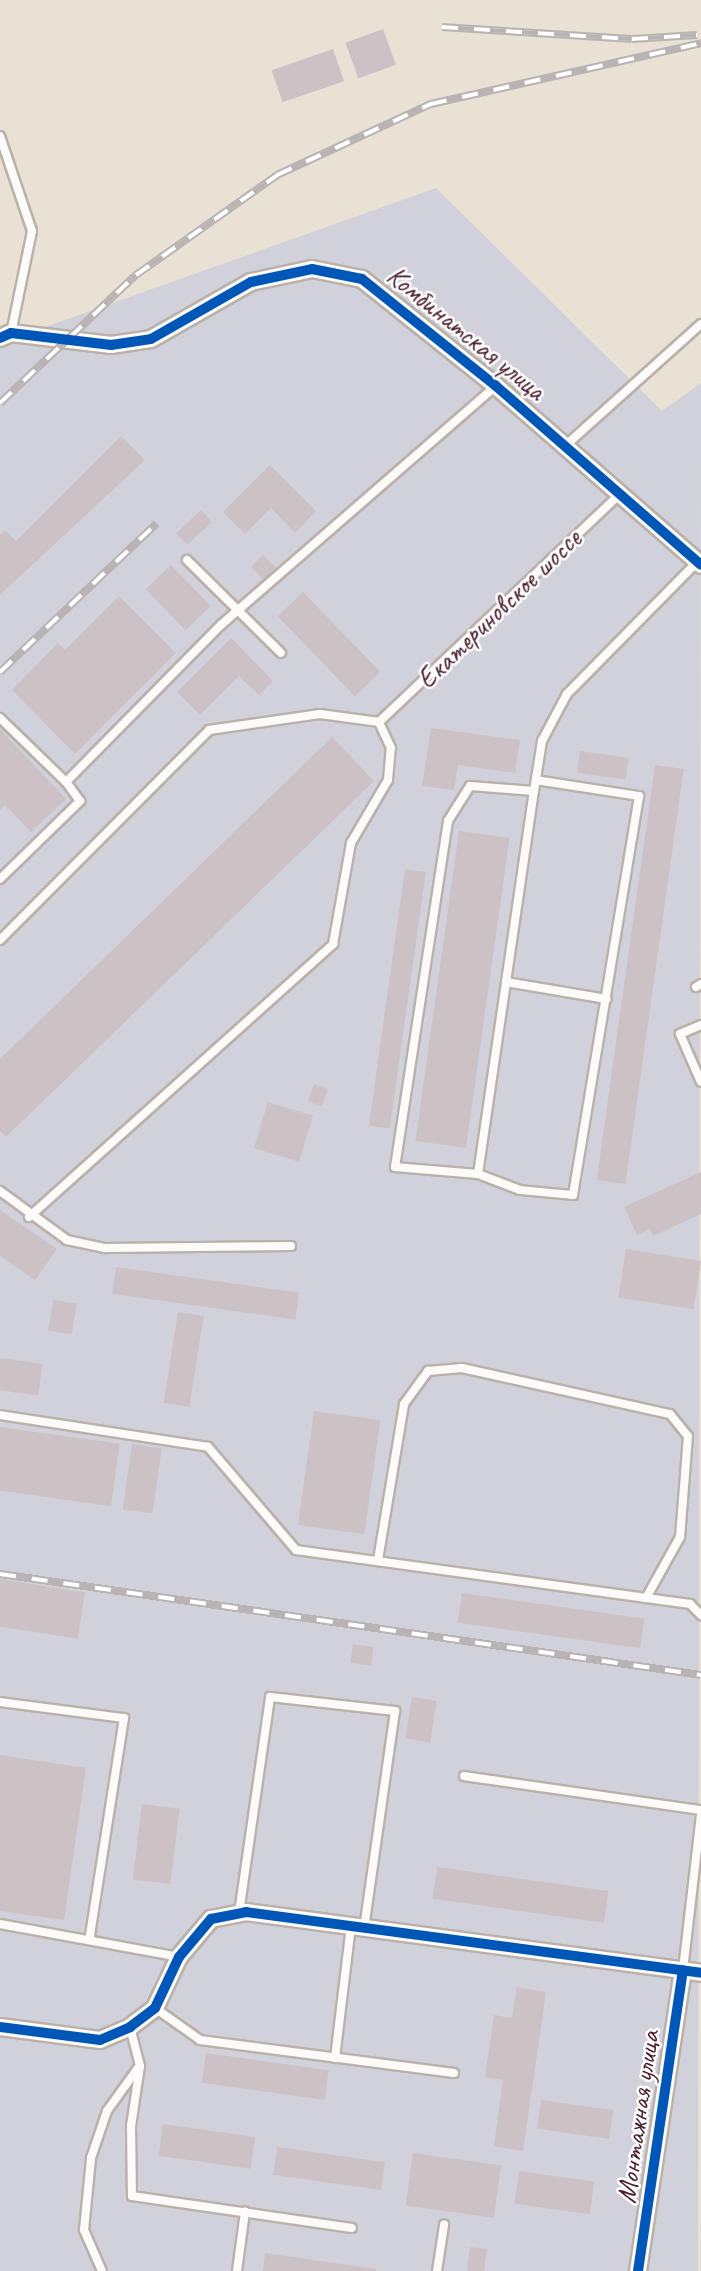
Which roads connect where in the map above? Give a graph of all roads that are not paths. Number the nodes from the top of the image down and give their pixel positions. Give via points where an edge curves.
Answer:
1 (0, 136) edge
2 (701, 324) edge
3 (6, 336) edge
4 (496, 386) junction
5 (566, 445) junction
6 (618, 496) junction
7 (187, 560) dead end
8 (699, 563) edge
9 (239, 610) junction
10 (281, 653) dead end
11 (0, 718) edge
12 (379, 722) junction
13 (536, 780) junction
14 (66, 782) junction
15 (534, 792) junction
16 (0, 878) edge
17 (0, 940) edge
18 (506, 982) junction
19 (607, 999) junction
20 (701, 1025) edge
21 (701, 1082) edge
22 (478, 1174) junction
23 (0, 1191) edge
24 (29, 1217) junction
25 (291, 1245) dead end
26 (0, 1415) edge
27 (378, 1560) junction
28 (646, 1598) junction
29 (701, 1615) edge
30 (0, 1702) edge
31 (464, 1776) dead end
32 (701, 1812) edge
33 (239, 1913) junction
34 (0, 1924) edge
35 (358, 1927) junction
36 (90, 1936) junction
37 (179, 1957) junction
38 (683, 1970) junction
39 (701, 1973) edge
40 (155, 2008) junction
41 (0, 2027) edge
42 (130, 2027) junction
43 (335, 2058) junction
44 (140, 2066) junction
45 (454, 2073) dead end
46 (245, 2212) junction
47 (444, 2225) dead end
48 (352, 2228) dead end
49 (102, 2271) edge
50 (237, 2271) edge
51 (438, 2271) edge
52 (638, 2271) edge

1 - 3 lane via 32,231
2 - 5 lane
3 - 4 street, Комбинатская улица via 111,345 151,339 251,282 312,269 338,271 387,294
4 - 5 street, Комбинатская улица
4 - 9 lane
5 - 6 street, Комбинатская улица
6 - 8 street, Комбинатская улица
6 - 12 lane, Екатериновское шоссе
7 - 9 lane
8 - 13 lane via 567,694 541,741
9 - 10 lane
9 - 14 lane
11 - 14 lane
12 - 17 lane via 320,715 209,730
12 - 24 lane via 391,748 388,780 351,843 334,944
13 - 15 lane
13 - 19 lane via 639,796
14 - 16 lane via 80,801
15 - 18 lane
15 - 22 lane via 470,786 448,821 395,1167
18 - 19 lane
18 - 22 lane
19 - 22 lane via 573,1195 520,1190
20 - 21 lane via 680,1034
23 - 24 lane
24 - 25 lane via 66,1240 105,1248
26 - 27 lane via 208,1447 296,1550
27 - 28 lane
27 - 28 lane via 404,1404 428,1371 462,1368 670,1415 688,1436 680,1537
28 - 29 lane via 690,1604
30 - 36 lane via 124,1718
31 - 32 lane
32 - 38 lane
33 - 35 street
33 - 35 lane via 270,1697 395,1711
33 - 37 street via 211,1919
34 - 36 lane
35 - 38 street
35 - 43 lane
36 - 37 lane
37 - 40 street
38 - 39 street
38 - 52 street, Монтажная улица
40 - 42 street
40 - 43 lane via 200,2040
41 - 42 street via 100,2040
42 - 44 lane
43 - 45 lane
44 - 46 lane via 131,2126 132,2196
44 - 49 lane via 107,2111 92,2158 84,2230
46 - 48 lane
46 - 50 lane
47 - 51 lane

